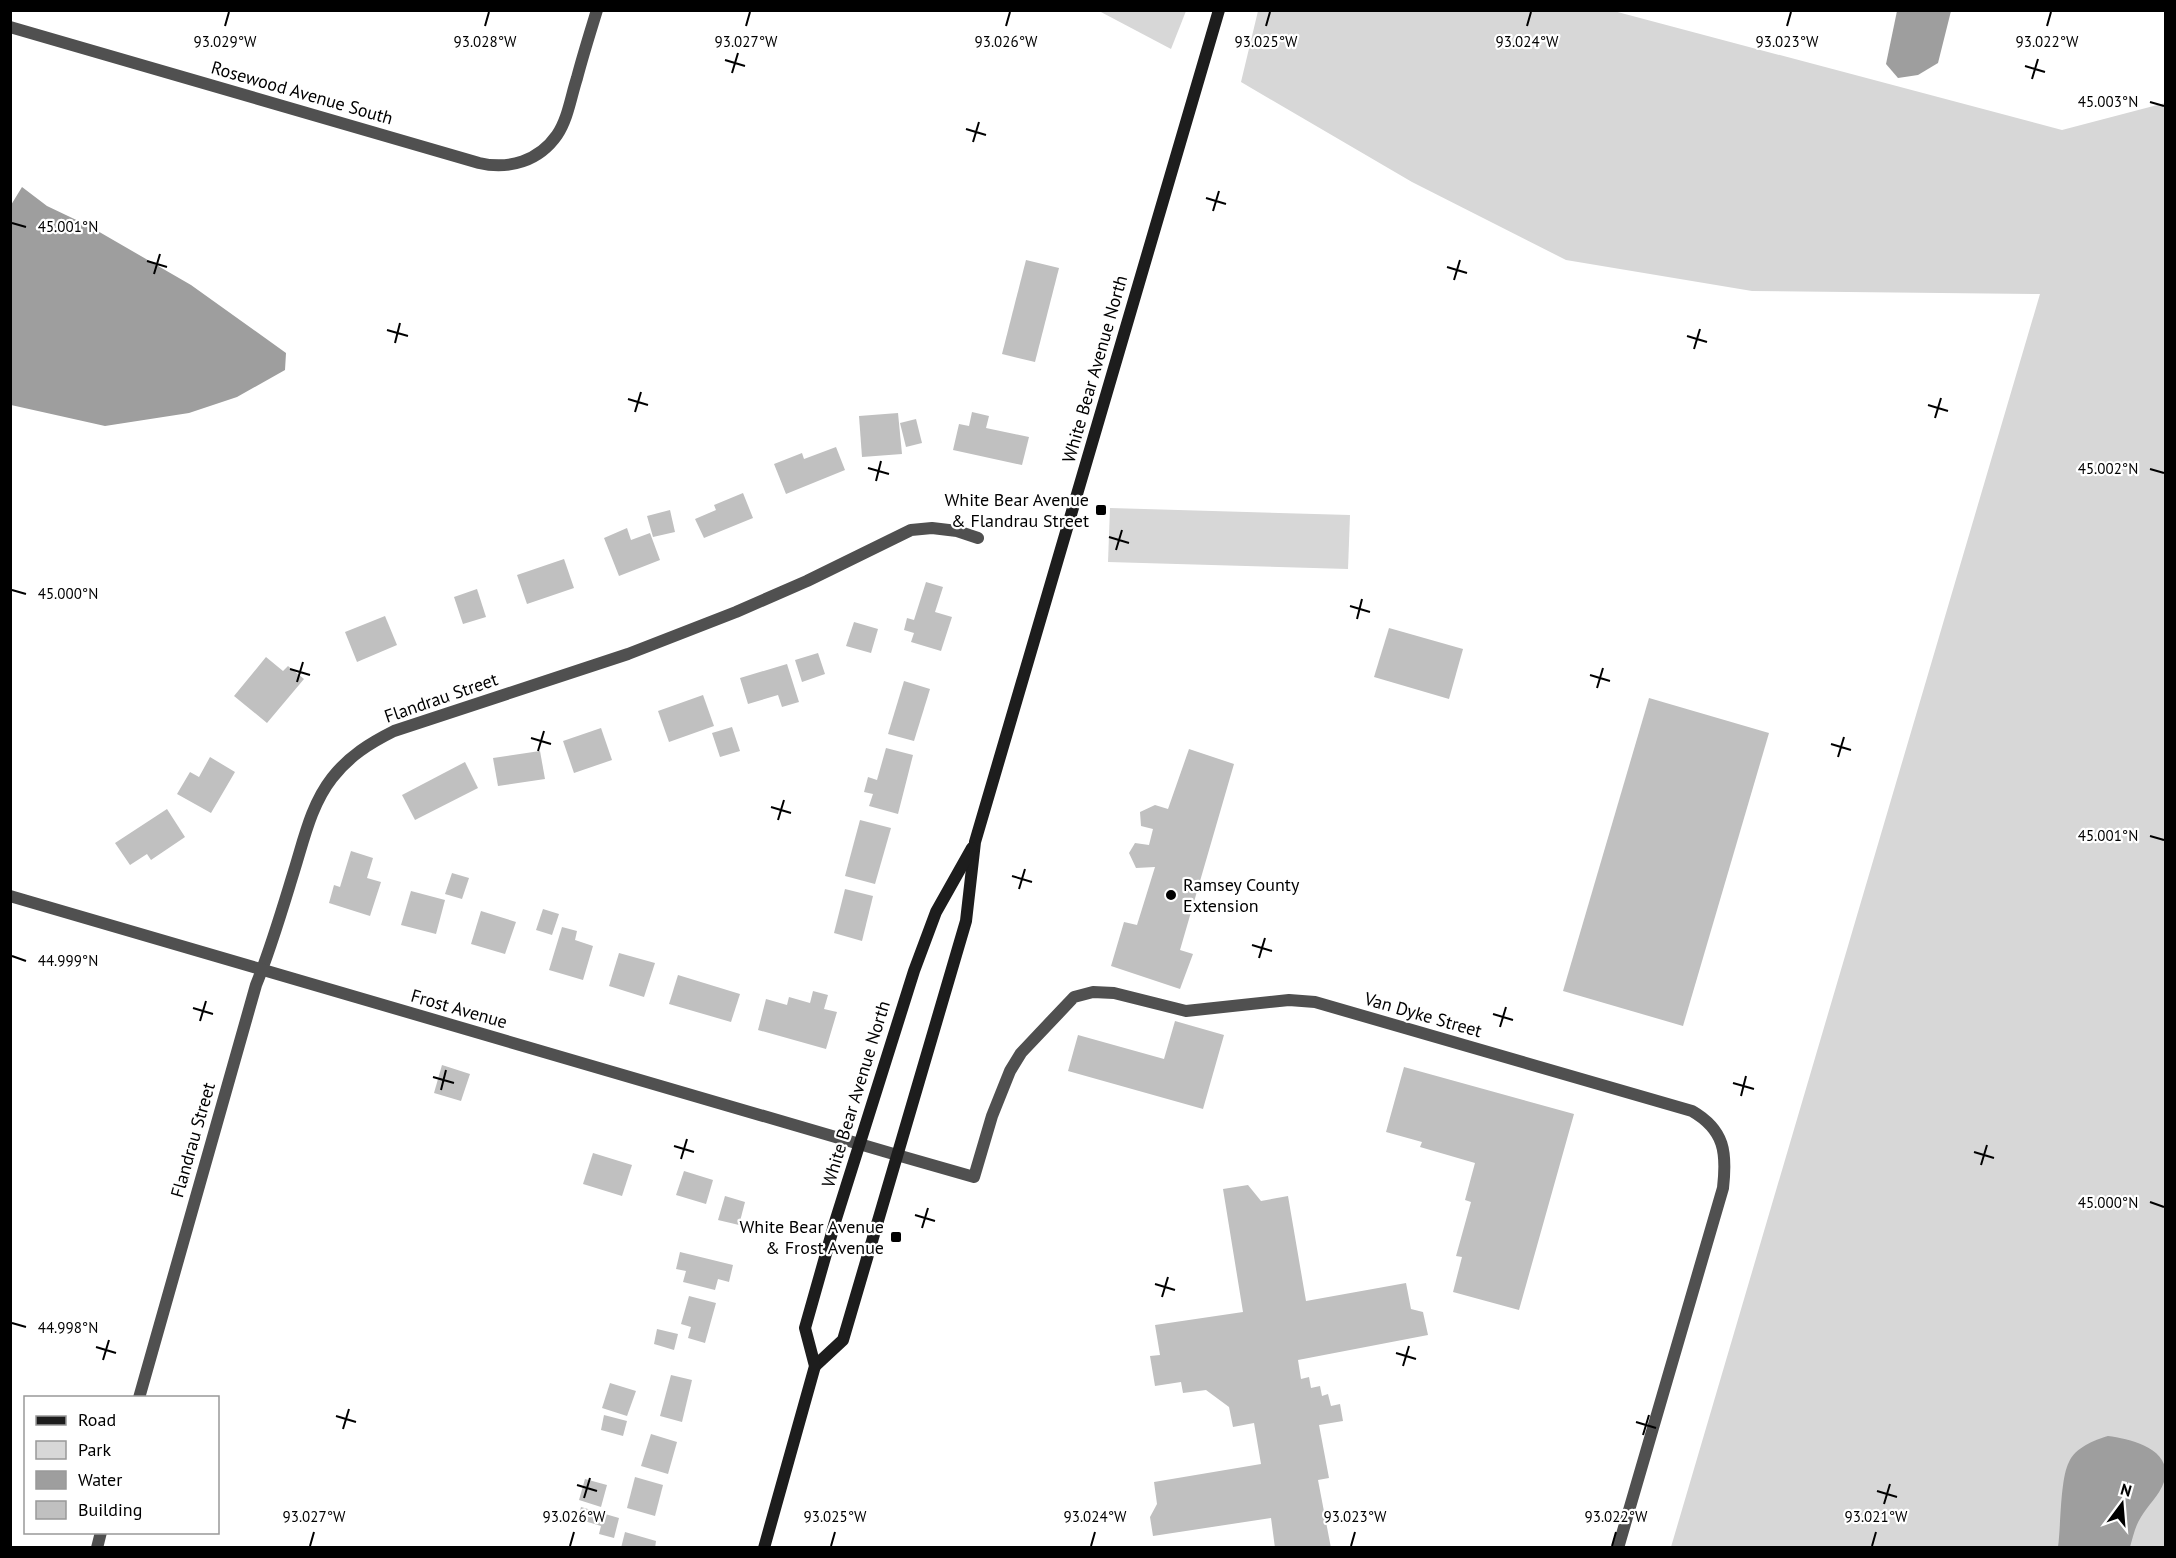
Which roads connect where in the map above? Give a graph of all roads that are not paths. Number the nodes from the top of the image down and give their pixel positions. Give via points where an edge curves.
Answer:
1 (597, 10) edge
2 (1219, 10) edge
3 (10, 27) edge
4 (978, 538) dead end
5 (975, 842) junction
6 (10, 896) edge
7 (262, 970) junction
8 (859, 1143) junction
9 (897, 1155) junction
10 (815, 1366) junction
11 (140, 1396) edge
12 (764, 1548) edge
13 (1618, 1548) edge

1 - 3 street, Rosewood Avenue South via 558,134 545,149 509,166 479,164
2 - 5 main road, White Bear Avenue North
4 - 7 street, Flandrau Street via 932,528 911,530 736,612 628,654 371,742 350,758 318,800
5 - 8 main road, White Bear Avenue North via 936,912
5 - 9 main road, White Bear Avenue North via 966,921
6 - 7 street, Frost Avenue
7 - 8 street, Frost Avenue
7 - 11 street, Flandrau Street
8 - 9 street, Frost Avenue
8 - 10 main road, White Bear Avenue North via 805,1328
9 - 10 main road, White Bear Avenue North via 843,1340
9 - 13 street, Van Dyke Street via 974,1177 999,1094 1021,1053 1068,1001 1093,992 1131,996 1186,1011 1289,1000 1315,1002 1692,1111 1708,1122 1721,1141 1725,1154 1723,1188
10 - 12 main road

